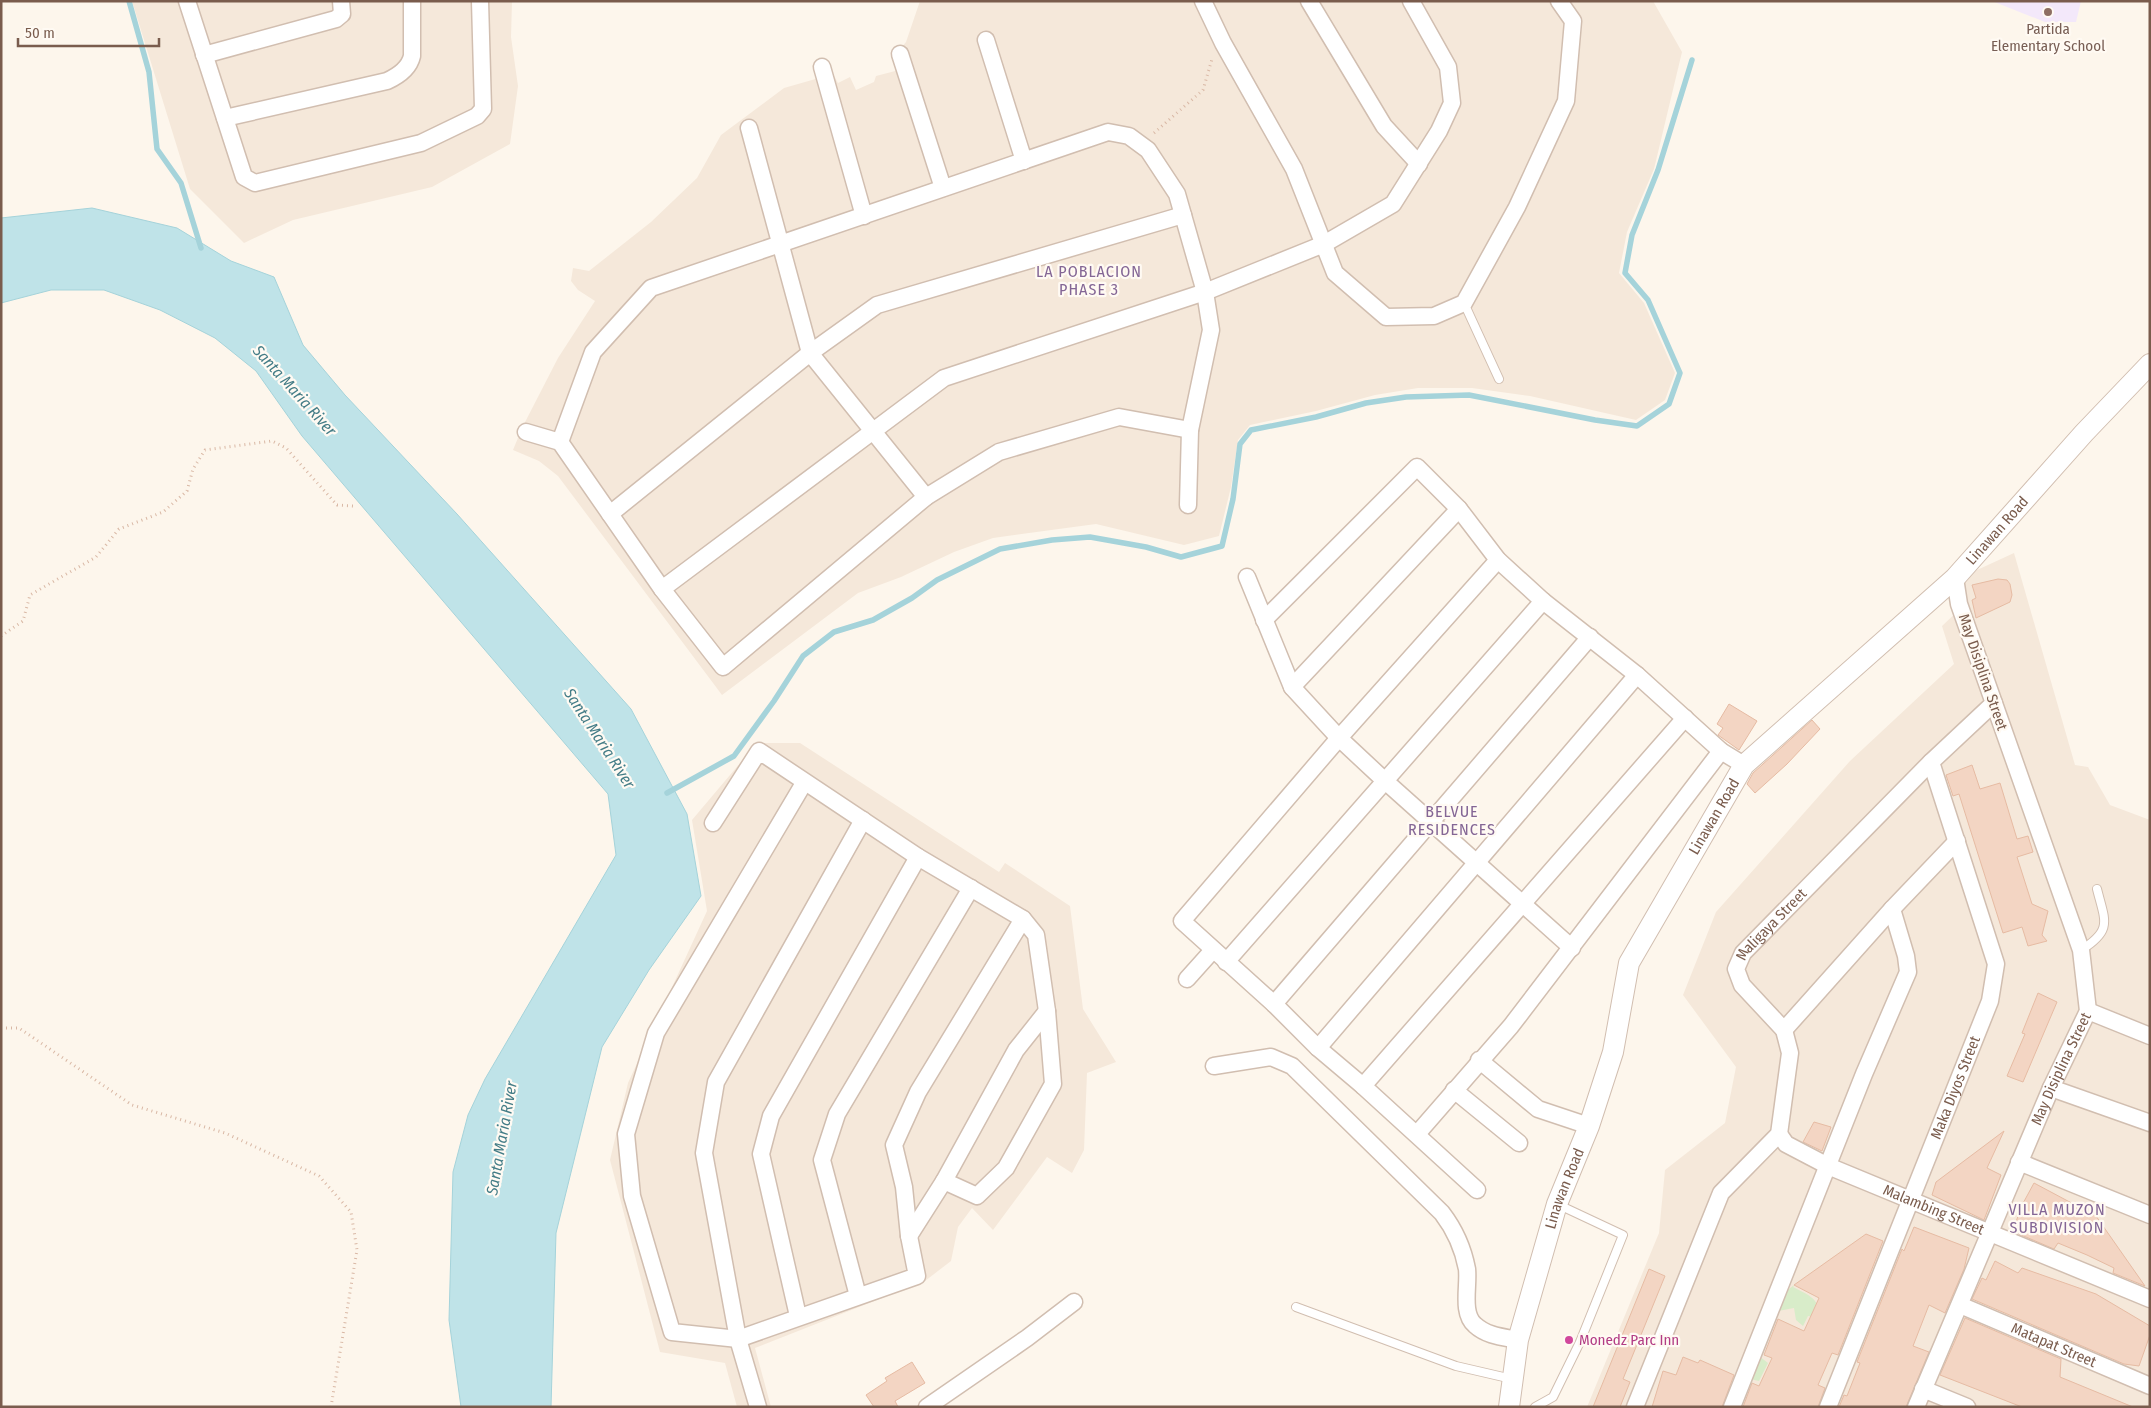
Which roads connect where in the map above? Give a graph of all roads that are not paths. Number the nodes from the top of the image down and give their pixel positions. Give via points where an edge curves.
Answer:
1 (187, 1) edge
2 (341, 1) edge
3 (412, 1) edge
4 (480, 1) edge
5 (1203, 1) edge
6 (1309, 1) edge
7 (1411, 1) edge
8 (1559, 1) edge
9 (986, 40) dead end
10 (900, 54) dead end
11 (204, 55) junction
12 (822, 67) dead end
13 (225, 118) junction
14 (748, 128) dead end
15 (1024, 161) junction
16 (1419, 164) junction
17 (944, 188) junction
18 (1183, 215) junction
19 (864, 216) junction
20 (781, 244) junction
21 (1324, 244) junction
22 (1205, 292) junction
23 (1464, 303) junction
24 (810, 353) junction
25 (2150, 364) edge
26 (1499, 379) dead end
27 (874, 430) junction
28 (1190, 430) junction
29 (526, 432) dead end
30 (560, 442) junction
31 (926, 497) junction
32 (1188, 505) dead end
33 (1459, 509) junction
34 (610, 514) junction
35 (1498, 560) junction
36 (1248, 577) dead end
37 (1955, 578) junction
38 (662, 589) junction
39 (1544, 601) junction
40 (1264, 620) junction
41 (1590, 637) junction
42 (1638, 676) junction
43 (1292, 687) junction
44 (1994, 703) junction
45 (1685, 718) junction
46 (1339, 738) junction
47 (1721, 750) junction
48 (1931, 762) junction
49 (1744, 765) junction
50 (1384, 780) junction
51 (804, 783) junction
52 (863, 820) junction
53 (713, 823) dead end
54 (1431, 824) junction
55 (1957, 842) junction
56 (918, 857) junction
57 (1476, 864) junction
58 (972, 888) junction
59 (2097, 889) dead end
60 (1522, 906) junction
61 (1892, 909) junction
62 (1024, 919) junction
63 (1572, 948) junction
64 (1213, 950) junction
65 (2081, 950) junction
66 (1226, 962) junction
67 (1187, 979) dead end
68 (1274, 1004) junction
69 (1047, 1011) junction
70 (2088, 1011) junction
71 (1784, 1030) junction
72 (2150, 1036) edge
73 (1318, 1048) junction
74 (1479, 1060) junction
75 (1214, 1066) dead end
76 (1363, 1086) junction
77 (2051, 1088) junction
78 (1454, 1090) junction
79 (2150, 1123) edge
80 (1589, 1126) junction
81 (1417, 1134) junction
82 (1778, 1134) junction
83 (1519, 1143) dead end
84 (2019, 1162) junction
85 (1828, 1166) junction
86 (944, 1181) junction
87 (1477, 1190) dead end
88 (1910, 1199) junction
89 (1557, 1204) junction
90 (2150, 1214) edge
91 (1990, 1232) junction
92 (909, 1236) junction
93 (858, 1296) junction
94 (2150, 1299) edge
95 (1074, 1302) dead end
96 (1960, 1305) junction
97 (1296, 1307) dead end
98 (798, 1316) junction
99 (738, 1339) junction
100 (1518, 1340) junction
101 (1514, 1379) junction
102 (2150, 1386) edge
103 (1923, 1389) junction
104 (758, 1407) edge
105 (926, 1407) edge
106 (1509, 1407) edge
107 (1535, 1407) edge
108 (1635, 1407) edge
109 (1732, 1407) edge
110 (1828, 1407) edge
111 (1916, 1407) edge
112 (1967, 1407) edge

1 - 11 street
2 - 11 street via 342,14 336,19
3 - 13 street via 412,56 398,76 387,82
4 - 13 street via 483,109 477,116 421,143 255,182 244,177
5 - 21 street via 1294,169
6 - 16 street via 1384,126
7 - 16 street via 1448,67 1452,103
8 - 23 street via 1573,21 1566,101 1517,207
9 - 15 street
10 - 17 street
11 - 13 street
12 - 19 street
14 - 20 street
15 - 17 street
15 - 18 street via 1108,132 1129,136 1148,150 1177,194
16 - 21 street via 1393,204
17 - 19 street
18 - 22 street
18 - 24 street via 876,306
19 - 20 street
20 - 24 street
20 - 30 street via 651,288 593,352
21 - 22 street
21 - 23 street via 1335,273 1386,316 1434,316
22 - 27 street via 944,378
22 - 28 street via 1211,330
23 - 26 lane
24 - 27 street
24 - 34 street
25 - 37 street, Linawan Road
27 - 31 street
27 - 38 street
28 - 31 street via 1119,417 999,452
28 - 32 street
29 - 30 street
30 - 34 street
31 - 38 street via 723,667
33 - 35 street
33 - 40 street via 1417,467
33 - 43 street
34 - 38 street
35 - 39 street
35 - 46 street
36 - 40 street
37 - 44 street, May Disiplina Street via 1959,604
37 - 49 street, Linawan Road
39 - 41 street
39 - 50 street
40 - 43 street
41 - 42 street
41 - 54 street
42 - 45 street
42 - 57 street
43 - 46 street
44 - 48 street, Maligaya Street
44 - 65 street, May Disiplina Street
45 - 47 street
45 - 60 street
46 - 50 street
46 - 64 street via 1182,921
47 - 49 street
47 - 63 street
48 - 55 street, Maka Diyos Street
48 - 71 street, Maligaya Street via 1743,953 1736,969 1742,985
49 - 80 street, Linawan Road via 1629,963 1614,1052
50 - 54 street
50 - 66 street
51 - 52 street
51 - 53 street via 759,751
51 - 99 street via 656,1034 626,1134 632,1196 672,1332
52 - 56 street
52 - 99 street via 716,1082 704,1154
54 - 57 street
54 - 68 street
55 - 61 street
55 - 88 street, Maka Diyos Street via 1996,964 1990,1001
56 - 58 street
56 - 98 street via 771,1116 760,1154
57 - 60 street
57 - 73 street
58 - 62 street
58 - 93 street via 837,1114 822,1160
59 - 65 lane via 2105,922 2101,936
60 - 63 street
60 - 76 street
61 - 71 street
61 - 85 street via 1908,972
62 - 69 street via 1036,935
62 - 92 street via 918,1092 894,1145 904,1188
63 - 74 street
64 - 66 street
64 - 67 street
65 - 70 street, May Disiplina Street
66 - 68 street
68 - 73 street
69 - 86 street via 1016,1050
69 - 86 street via 1053,1084 1006,1168 977,1196
70 - 72 street
70 - 77 street, May Disiplina Street
71 - 82 street, Maligaya Street via 1790,1053
73 - 76 street
74 - 78 street
74 - 80 street via 1538,1109
75 - 100 street via 1271,1057 1292,1066 1442,1213 1456,1231 1467,1270 1468,1312 1473,1324 1487,1334
76 - 81 street
77 - 79 street
77 - 84 street, May Disiplina Street
78 - 81 street
78 - 83 street
80 - 89 street, Linawan Road
81 - 87 street
82 - 85 street, Malambing Street via 1786,1144
82 - 108 street via 1721,1192
84 - 90 street
84 - 91 street, May Disiplina Street
85 - 88 street, Malambing Street
85 - 109 street
86 - 92 street
88 - 91 street, Malambing Street
88 - 110 street, Maka Diyos Street
89 - 100 street, Linawan Road
89 - 107 lane via 1623,1235 1554,1397
91 - 94 street, Malambing Street
91 - 96 street, May Disiplina Street
92 - 93 street via 917,1276
93 - 98 street
95 - 105 street
96 - 102 street, Matapat Street
96 - 103 street, May Disiplina Street
97 - 101 lane via 1456,1366
98 - 99 street
99 - 104 street
100 - 101 street, Linawan Road
101 - 106 street, Linawan Road
103 - 111 street, May Disiplina Street
103 - 112 street

